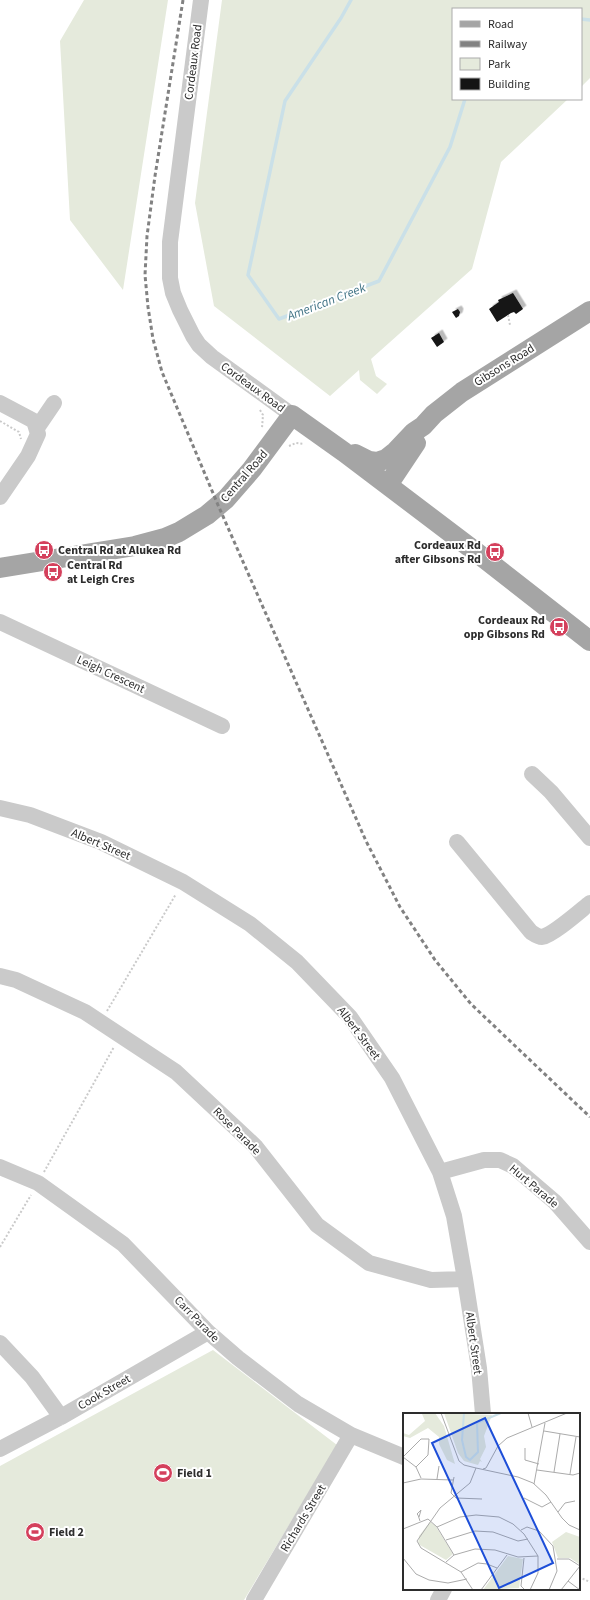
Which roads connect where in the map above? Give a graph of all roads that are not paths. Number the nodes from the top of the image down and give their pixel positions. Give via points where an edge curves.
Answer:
1 (200, 0) edge
2 (590, 311) edge
3 (0, 403) edge
4 (54, 403) dead end
5 (292, 415) junction
6 (423, 426) junction
7 (37, 428) junction
8 (321, 436) junction
9 (388, 485) junction
10 (0, 497) edge
11 (0, 568) edge
12 (0, 622) edge
13 (590, 641) edge
14 (222, 726) dead end
15 (532, 774) dead end
16 (0, 808) edge
17 (590, 838) edge
18 (457, 842) dead end
19 (590, 903) edge
20 (0, 976) edge
21 (0, 1167) edge
22 (440, 1172) junction
23 (590, 1242) edge
24 (465, 1279) junction
25 (208, 1332) junction
26 (0, 1343) edge
27 (483, 1413) edge
28 (60, 1417) junction
29 (351, 1435) junction
30 (0, 1449) edge
31 (403, 1456) edge
32 (443, 1590) edge
33 (254, 1600) edge
34 (438, 1600) edge

1 - 5 street, Cordeaux Road via 170,242 170,278 173,293 185,322 199,345
2 - 6 main road, Gibsons Road via 462,392
3 - 7 street via 34,421
4 - 7 street
5 - 8 main road, Cordeaux Road
5 - 11 main road, Central Road via 226,499 179,532 135,546
6 - 8 main road, Gibsons Road via 386,459 377,462 368,461 333,440
6 - 9 main road, Gibsons Road via 419,438
7 - 10 street via 38,434 28,456
8 - 9 main road, Cordeaux Road
9 - 13 main road, Cordeaux Road
12 - 14 street, Leigh Crescent
15 - 17 street
16 - 22 street, Albert Street via 30,815 101,842 183,882 268,938 297,962 350,1017 392,1078
18 - 19 street via 530,932 537,936 542,937 552,932
20 - 24 street, Rose Parade via 23,983 85,1012 176,1072 255,1146 317,1225 369,1262 431,1280
21 - 25 street, Carr Parade via 38,1183 123,1244
22 - 23 street, Hurt Parade via 484,1160 500,1160 513,1166 555,1202
22 - 24 street, Albert Street via 454,1216
24 - 27 street, Albert Street via 479,1368
25 - 28 street, Cook Street
25 - 29 street, Carr Parade via 298,1404
26 - 28 street via 32,1377
28 - 30 street, Cook Street
29 - 31 street, Carr Parade
29 - 33 street, Richards Street
32 - 34 street

